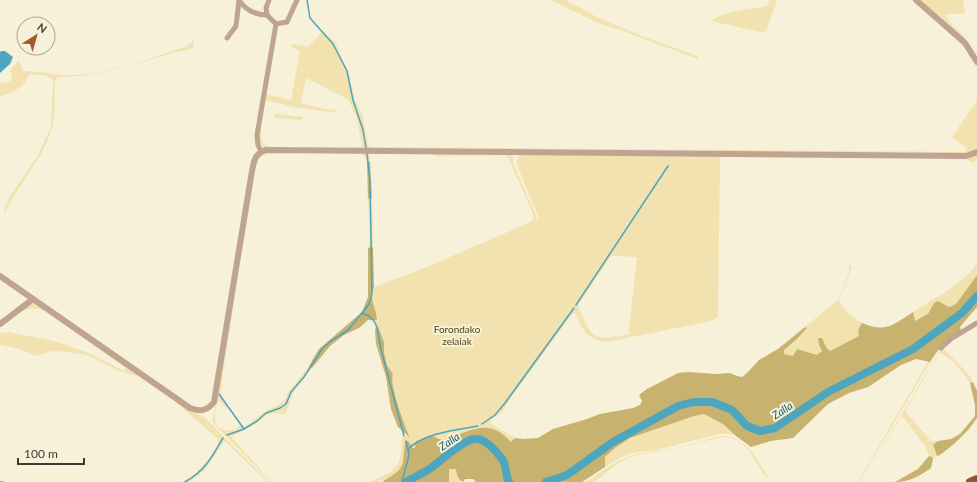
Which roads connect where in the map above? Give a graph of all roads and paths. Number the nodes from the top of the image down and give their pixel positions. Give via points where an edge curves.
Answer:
1 (239, 0) edge
2 (269, 0) edge
3 (297, 0) edge
4 (916, 0) edge
5 (267, 15) junction
6 (276, 24) junction
7 (228, 38) dead end
8 (977, 62) edge
9 (261, 152) junction
10 (977, 152) edge
11 (0, 276) edge
12 (33, 299) junction
13 (977, 323) edge
14 (0, 324) edge
15 (941, 348) dead end
16 (977, 479) edge
17 (970, 482) edge

1 - 5 street via 243,6 259,15
1 - 7 street via 236,26
2 - 5 street
3 - 6 street via 287,22
4 - 8 street via 965,44
5 - 6 street
6 - 9 street via 257,135
9 - 10 street via 273,150 966,156
9 - 12 street via 254,161 252,171 217,389 214,402 206,410 190,408
11 - 12 street
12 - 14 street
13 - 15 street
16 - 17 highway

